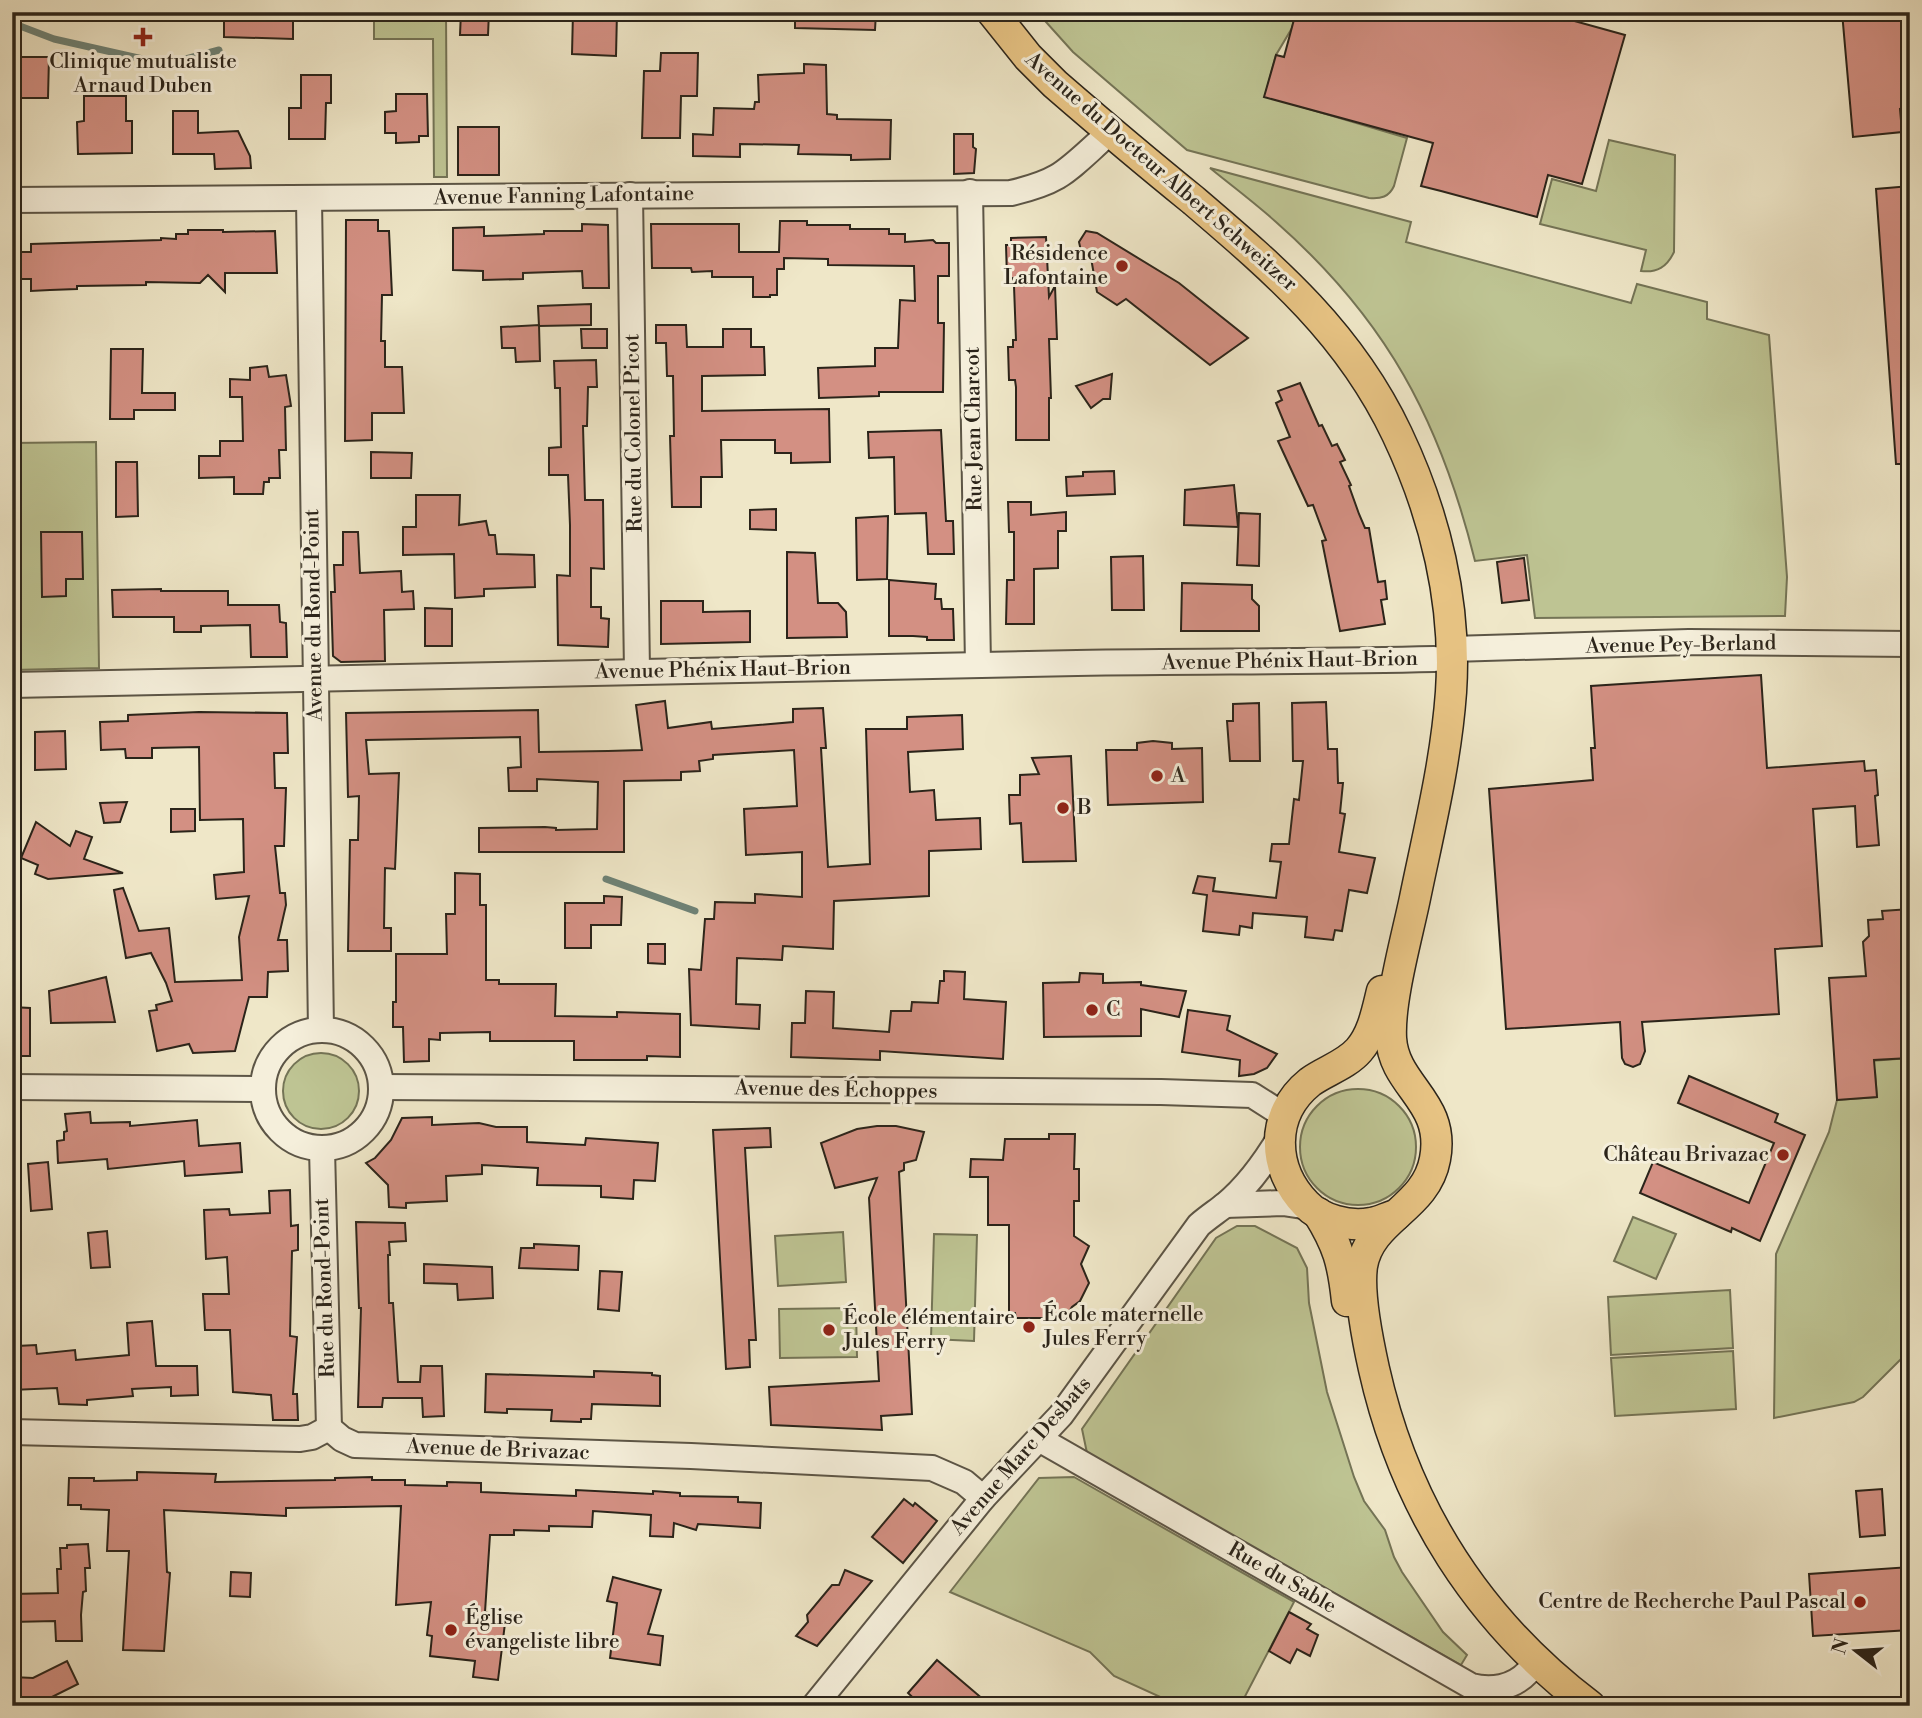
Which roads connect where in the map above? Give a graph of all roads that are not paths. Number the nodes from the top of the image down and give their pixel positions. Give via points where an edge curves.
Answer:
1 (975, 12) edge
2 (992, 12) edge
3 (1099, 142) junction
4 (970, 192) junction
5 (630, 195) junction
6 (309, 199) junction
7 (12, 200) edge
8 (1910, 644) edge
9 (1443, 654) junction
10 (978, 666) junction
11 (637, 671) junction
12 (315, 679) junction
13 (12, 685) edge
14 (321, 1030) junction
15 (1330, 1071) junction
16 (12, 1087) edge
17 (381, 1087) junction
18 (263, 1089) junction
19 (1414, 1089) junction
20 (1282, 1126) junction
21 (322, 1149) junction
22 (1225, 1205) junction
23 (1313, 1210) junction
24 (1396, 1215) junction
25 (329, 1428) junction
26 (12, 1432) edge
27 (1038, 1439) junction
28 (983, 1498) junction
29 (1528, 1672) junction
30 (814, 1706) edge
31 (1566, 1706) edge
32 (1590, 1706) edge

1 - 3 main road, Avenue du Docteur Albert Schweitzer via 1046,94
2 - 9 main road, Avenue du Docteur Albert Schweitzer via 1055,84 1288,282 1356,365 1396,432 1429,515 1448,602
3 - 4 street, Avenue Fanning Lafontaine via 1052,181 1011,193
3 - 9 main road, Avenue du Docteur Albert Schweitzer via 1272,287 1347,377 1403,486
4 - 5 street, Avenue Fanning Lafontaine
4 - 10 street, Rue Jean Charcot
5 - 6 street, Avenue Fanning Lafontaine
5 - 11 street, Rue du Colonel Picot
6 - 7 street, Avenue Fanning Lafontaine
6 - 12 street, Avenue du Rond-Point
8 - 9 street, Avenue Pey-Berland via 1689,642
9 - 10 street, Avenue Phénix Haut-Brion via 1304,662
9 - 15 main road, Avenue du Docteur Albert Schweitzer via 1428,760 1384,986 1358,1052
9 - 19 main road, Avenue du Docteur Albert Schweitzer via 1451,689 1443,762 1391,1022 1395,1058
10 - 11 street, Avenue Phénix Haut-Brion
11 - 12 street, Avenue Phénix Haut-Brion
12 - 13 street, Avenue Phénix Haut-Brion
12 - 14 street, Avenue du Rond-Point
14 - 17 street via 339,1033 362,1047 377,1069
14 - 18 street via 303,1033 274,1055
15 - 19 main road, Avenue du Docteur Albert Schweitzer via 1374,1067 1396,1075
15 - 20 main road, Avenue du Docteur Albert Schweitzer via 1295,1097
16 - 18 street
17 - 20 street, Avenue des Échoppes via 1161,1091 1252,1095
17 - 21 street via 379,1106 357,1137
18 - 21 street via 274,1124 303,1146
19 - 24 main road, Avenue du Docteur Albert Schweitzer via 1434,1123 1435,1165 1427,1185
20 - 22 street, Avenue Marc Desbats via 1265,1161
20 - 23 main road via 1281,1163 1291,1188
21 - 25 street, Rue du Rond-Point
22 - 23 street via 1283,1203
22 - 27 street, Avenue Marc Desbats via 1199,1226 1081,1390
23 - 24 main road, Avenue du Docteur Albert Schweitzer via 1343,1223 1370,1223
23 - 29 main road via 1335,1240 1364,1397 1410,1516 1451,1583
24 - 32 main road, Avenue du Docteur Albert Schweitzer via 1371,1241 1361,1270 1370,1352 1405,1470 1441,1541 1485,1605 1537,1663
25 - 26 street via 300,1439
25 - 28 street, Avenue de Brivazac via 355,1445 932,1468 964,1482
27 - 28 street, Avenue Marc Desbats
27 - 29 street, Rue du Sable via 1471,1686 1507,1686
28 - 30 street, Avenue Marc Desbats
29 - 31 main road

